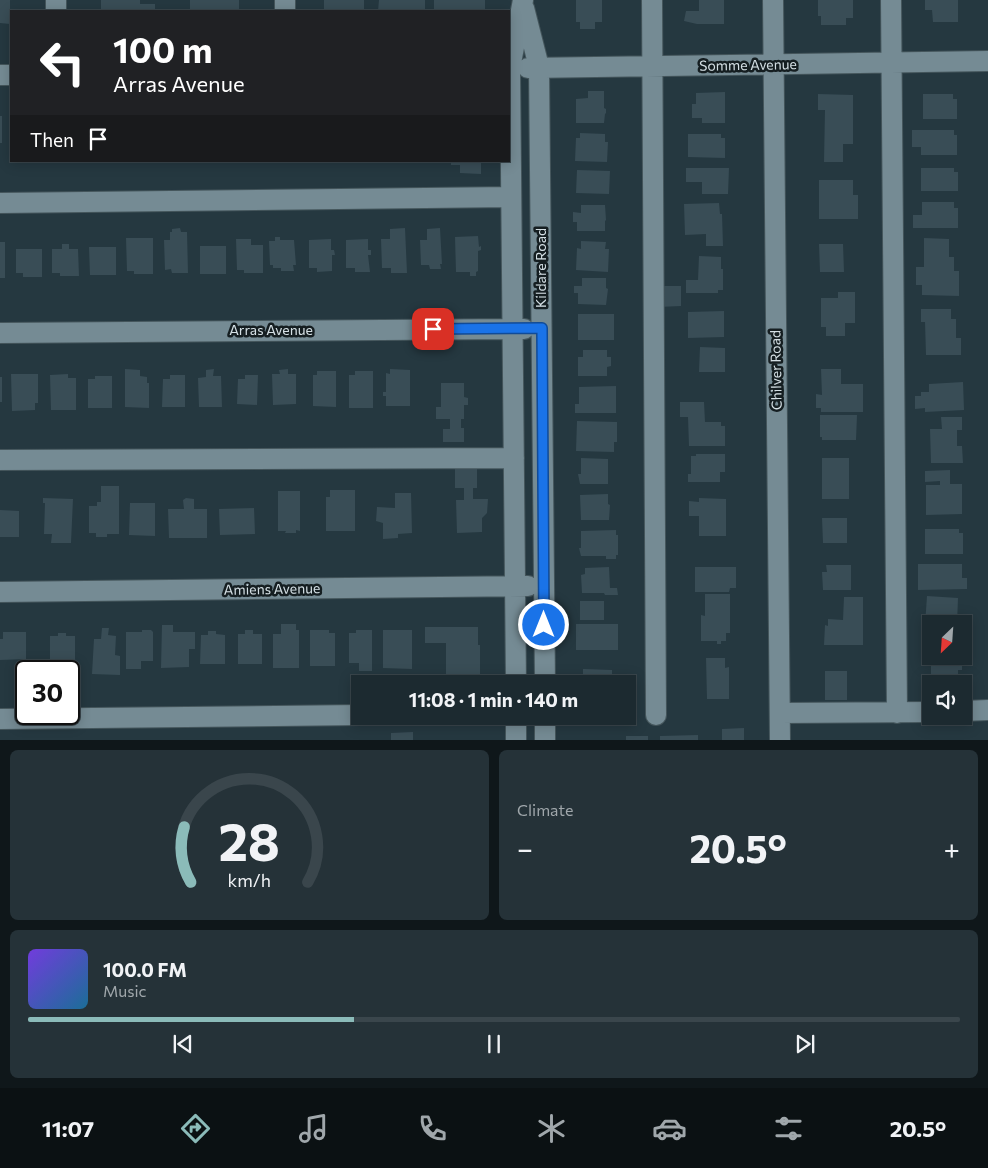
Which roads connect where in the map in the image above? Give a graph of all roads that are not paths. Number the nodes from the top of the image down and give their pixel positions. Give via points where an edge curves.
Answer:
1 (652, 0) edge
2 (773, 0) edge
3 (891, 0) edge
4 (523, 2) edge
5 (988, 61) edge
6 (891, 62) junction
7 (774, 64) junction
8 (652, 66) junction
9 (539, 67) junction
10 (510, 68) edge
11 (511, 198) junction
12 (0, 203) edge
13 (542, 328) junction
14 (513, 329) junction
15 (0, 333) edge
16 (514, 458) junction
17 (0, 460) edge
18 (515, 586) junction
19 (544, 586) junction
20 (0, 592) edge
21 (516, 675) edge
22 (544, 675) edge
23 (988, 710) edge
24 (972, 711) edge
25 (922, 712) edge
26 (780, 713) junction
27 (897, 713) junction
28 (351, 715) edge
29 (656, 715) dead end
30 (0, 719) edge
31 (516, 725) edge
32 (545, 725) edge
33 (516, 740) edge
34 (545, 740) edge
35 (780, 740) edge

1 - 8 street
2 - 7 street, Chilver Road
3 - 6 street
4 - 9 street, Kildare Road
4 - 10 street, Kildare Road
5 - 6 street, Somme Avenue
6 - 7 street, Somme Avenue
6 - 27 street
7 - 8 street, Somme Avenue
7 - 26 street, Chilver Road
8 - 9 street, Somme Avenue
8 - 29 street
9 - 10 street, Somme Avenue
9 - 13 street, Kildare Road
10 - 11 street, Kildare Road
11 - 12 street
11 - 14 street, Kildare Road
13 - 14 street, Arras Avenue
13 - 19 street, Kildare Road
14 - 15 street, Arras Avenue
14 - 16 street, Kildare Road
16 - 17 street
16 - 18 street, Kildare Road
18 - 19 street, Amiens Avenue
18 - 20 street, Amiens Avenue
18 - 21 street, Kildare Road
19 - 22 street, Kildare Road
23 - 24 street
25 - 27 street
26 - 27 street
26 - 35 street, Chilver Road
28 - 30 street
31 - 33 street
32 - 34 street

